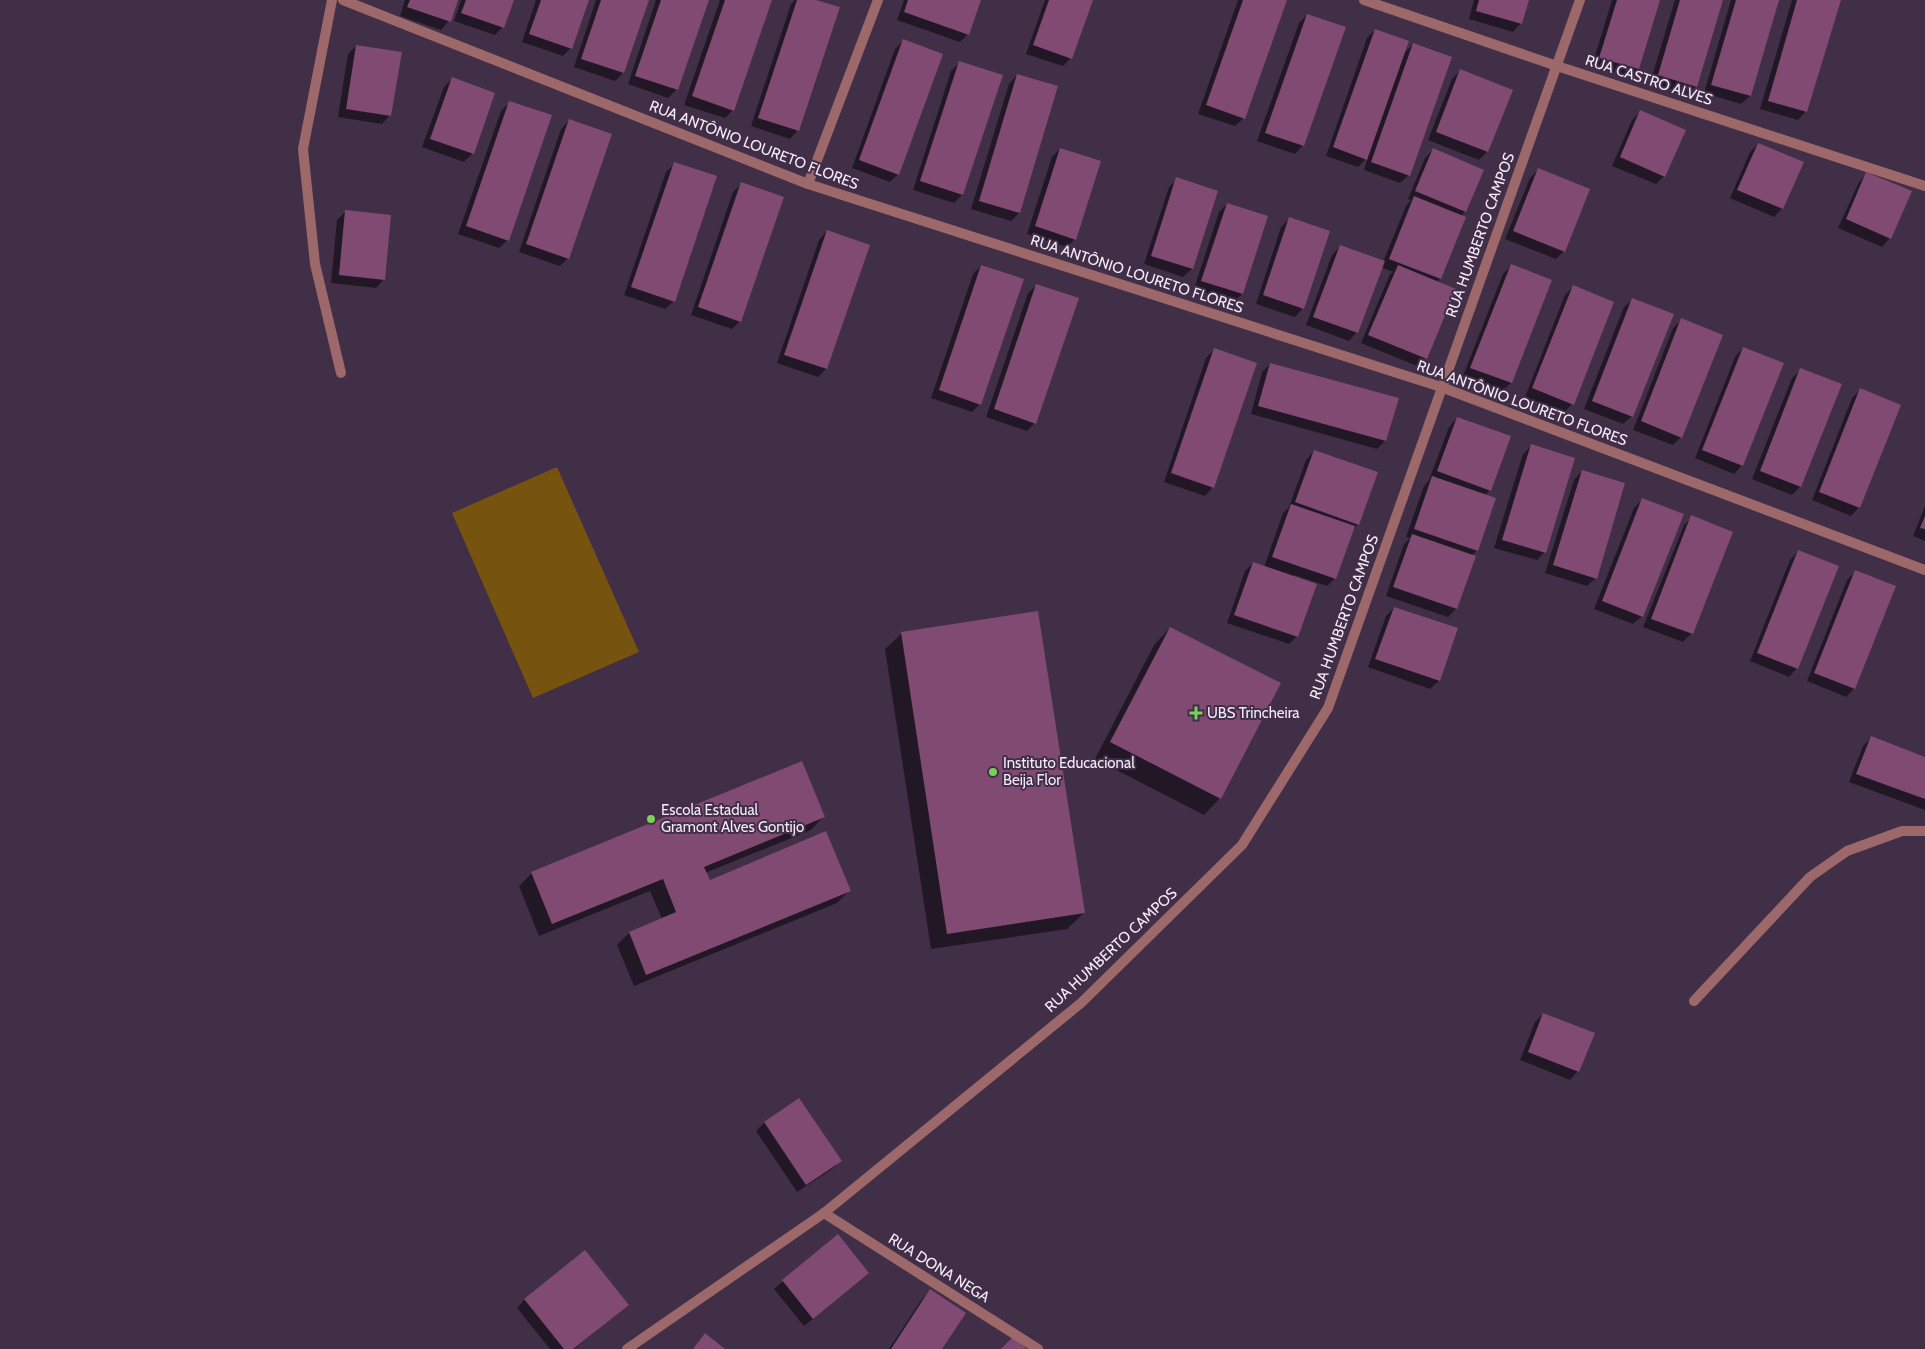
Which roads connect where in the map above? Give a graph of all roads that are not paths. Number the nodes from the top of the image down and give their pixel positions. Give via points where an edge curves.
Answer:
1 (332, 0) edge
2 (343, 0) edge
3 (878, 0) edge
4 (1364, 0) edge
5 (1580, 0) edge
6 (1557, 66) junction
7 (808, 184) junction
8 (1925, 186) edge
9 (341, 373) dead end
10 (1441, 387) junction
11 (1925, 570) edge
12 (1925, 831) edge
13 (1694, 1002) dead end
14 (824, 1213) junction
15 (627, 1349) edge
16 (1038, 1349) edge

1 - 9 street via 303,149 315,264
2 - 7 street, RUA ANTÔNIO LOURETO FLORES
3 - 7 street
4 - 6 street, RUA CASTRO ALVES
5 - 6 street, RUA HUMBERTO CAMPOS
6 - 8 street, RUA CASTRO ALVES
6 - 10 street, RUA HUMBERTO CAMPOS
7 - 10 street, RUA ANTÔNIO LOURETO FLORES
10 - 11 street, RUA ANTÔNIO LOURETO FLORES
10 - 14 street, RUA HUMBERTO CAMPOS via 1328,708 1242,845 1081,1003
12 - 13 street via 1902,831 1848,851 1810,877
14 - 15 street, RUA HUMBERTO CAMPOS
14 - 16 street, RUA DONA NEGA

